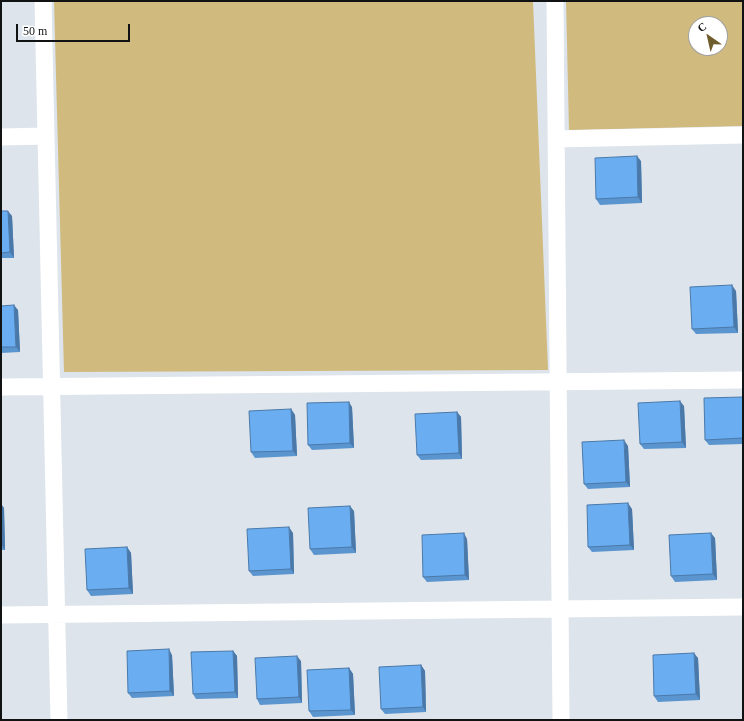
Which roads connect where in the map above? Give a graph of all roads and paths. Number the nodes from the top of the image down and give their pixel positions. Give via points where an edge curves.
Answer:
1 (43, 1) edge
2 (555, 1) edge
3 (743, 135) edge
4 (46, 136) junction
5 (1, 137) edge
6 (556, 139) junction
7 (743, 380) edge
8 (558, 382) junction
9 (1, 387) edge
10 (51, 387) junction
11 (743, 607) edge
12 (560, 609) junction
13 (1, 615) edge
14 (56, 615) junction
15 (58, 720) edge
16 (562, 720) edge

1 - 4 street
2 - 6 street
3 - 6 street
4 - 5 street
4 - 10 street
6 - 8 street
7 - 8 street
8 - 10 street
8 - 12 street
9 - 10 street
10 - 14 street
11 - 12 street
12 - 14 street
12 - 16 street
13 - 14 street
14 - 15 street

